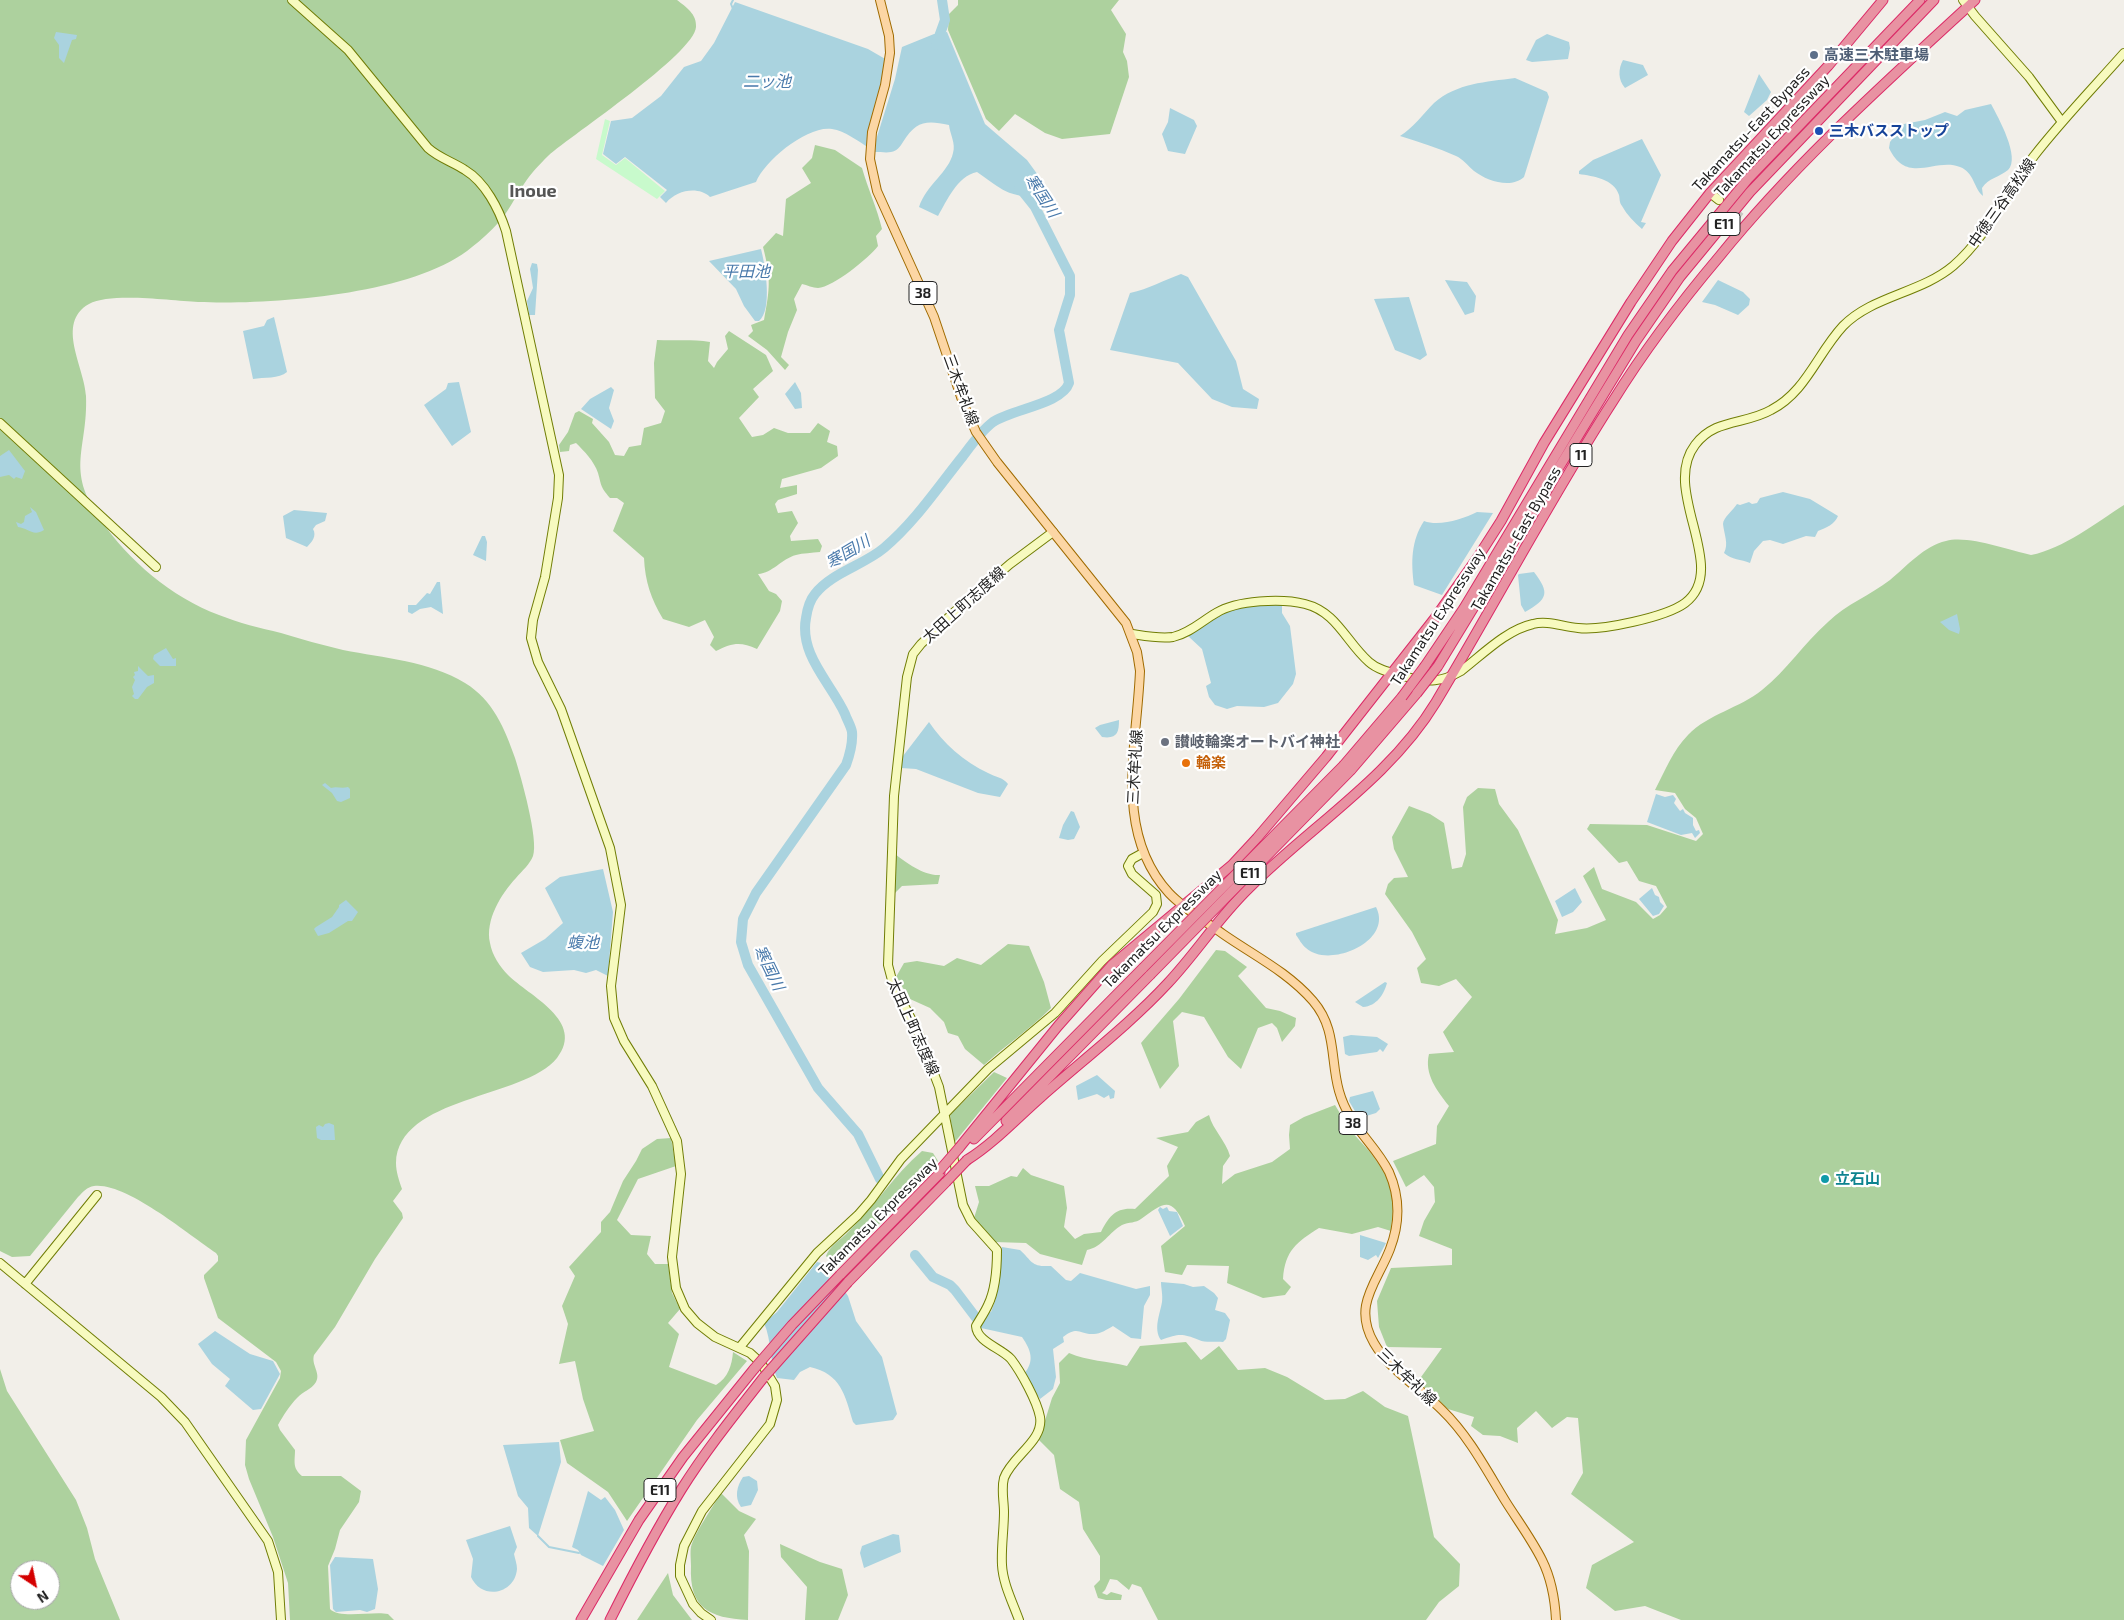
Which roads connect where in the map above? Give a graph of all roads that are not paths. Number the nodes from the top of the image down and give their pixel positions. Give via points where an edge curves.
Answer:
1 (292, 0) edge
2 (880, 0) edge
3 (1883, 0) edge
4 (1920, 0) edge
5 (1933, 1) edge
6 (1969, 2) edge
7 (2124, 53) edge
8 (2062, 122) junction
9 (1710, 193) junction
10 (1719, 200) tunnel mouth
11 (0, 423) edge
12 (1053, 532) junction
13 (156, 567) dead end
14 (1132, 634) junction
15 (1392, 673) junction
16 (1451, 677) junction
17 (1348, 768) junction
18 (1143, 853) junction
19 (1184, 907) junction
20 (1213, 927) junction
21 (1146, 972) junction
22 (944, 1114) junction
23 (960, 1150) junction
24 (967, 1160) junction
25 (97, 1195) dead end
26 (0, 1263) edge
27 (25, 1284) junction
28 (740, 1347) junction
29 (281, 1620) edge
30 (581, 1620) edge
31 (610, 1620) edge
32 (712, 1620) edge
33 (1019, 1620) edge
34 (1556, 1620) edge

1 - 28 street via 348,50 428,148 478,180 505,226 559,475 546,577 531,629 532,647 561,709 610,848 620,905 611,986 616,1024 652,1086 677,1141 681,1174 672,1257 676,1288 685,1309 697,1323 715,1337
2 - 12 main road, 三木牟礼線 / 38 via 889,43 886,78 872,132 870,154 877,191 934,317 976,432
3 - 9 highway, Takamatsu-East Bypass / 11 via 1828,66
4 - 17 highway, Takamatsu Expressway / E11, bridge via 1748,179 1672,271 1628,335 1464,608 1426,666
5 - 17 highway, Takamatsu Expressway / E11, bridge via 1750,192 1680,277 1636,341 1438,666
6 - 8 street
6 - 16 highway, Takamatsu-East Bypass / 11 via 1744,220 1613,400
7 - 8 street, 中徳三谷高松線
8 - 16 street, 中徳三谷高松線 via 2012,187 1986,228 1953,266 1917,288 1859,314 1844,325 1802,386 1788,399 1770,411 1724,424 1706,434 1694,446 1686,462 1684,478 1702,564 1695,593 1686,602 1662,614 1592,629 1535,623 1520,628
9 - 10 street
9 - 15 highway, Takamatsu-East Bypass / 11 via 1653,266 1478,557
11 - 13 street
12 - 14 main road, 三木牟礼線 / 38
12 - 22 street, 太田上町志度線 via 1026,550 952,614 921,644 909,666 894,796 888,965 893,984 934,1072
14 - 15 street, 中徳三谷高松線 via 1171,637 1183,634 1226,608 1242,604 1292,602 1318,608 1329,615 1370,663
14 - 18 main road, 三木牟礼線 / 38 via 1140,672 1133,816
15 - 16 street, 中徳三谷高松線 via 1435,682
15 - 19 highway, Takamatsu-East Bypass / 11 via 1257,838
16 - 20 highway, Takamatsu-East Bypass / 11 via 1426,719 1387,766 1266,871
17 - 21 highway, Takamatsu Expressway / E11, bridge
18 - 19 main road, 三木牟礼線 / 38 via 1158,880
18 - 22 street via 1132,859 1128,866 1132,874 1156,895 1157,904 1152,912 1055,1014 988,1069
19 - 20 main road, 三木牟礼線 / 38
19 - 23 highway, Takamatsu-East Bypass via 1112,965 1058,1026
20 - 24 highway, Takamatsu-East Bypass via 1170,982 1146,1005 986,1148
20 - 34 main road, 三木牟礼線 / 38 via 1295,982 1325,1020 1344,1106 1357,1130 1381,1159 1397,1198 1395,1234 1366,1302 1369,1334 1385,1359 1443,1411 1477,1454 1542,1561
21 - 23 highway, Takamatsu Expressway / E11
21 - 24 highway, Takamatsu Expressway / E11
22 - 28 street via 901,1159 858,1215 817,1253
22 - 33 street, 太田上町志度線 via 963,1205 997,1250 992,1294 976,1326 979,1335 1010,1359 1034,1399 1040,1418 1037,1434 1013,1462 1003,1484 1002,1565
23 - 30 highway, Takamatsu Expressway / E11, bridge via 754,1369 683,1457 639,1520
24 - 31 highway, Takamatsu Expressway / E11, bridge via 848,1282 717,1436 654,1536
25 - 27 street
26 - 27 street
27 - 29 street via 161,1397 185,1422 268,1541 278,1572
28 - 32 street via 762,1363 775,1386 777,1400 770,1424 702,1510 684,1546 680,1576 693,1604

